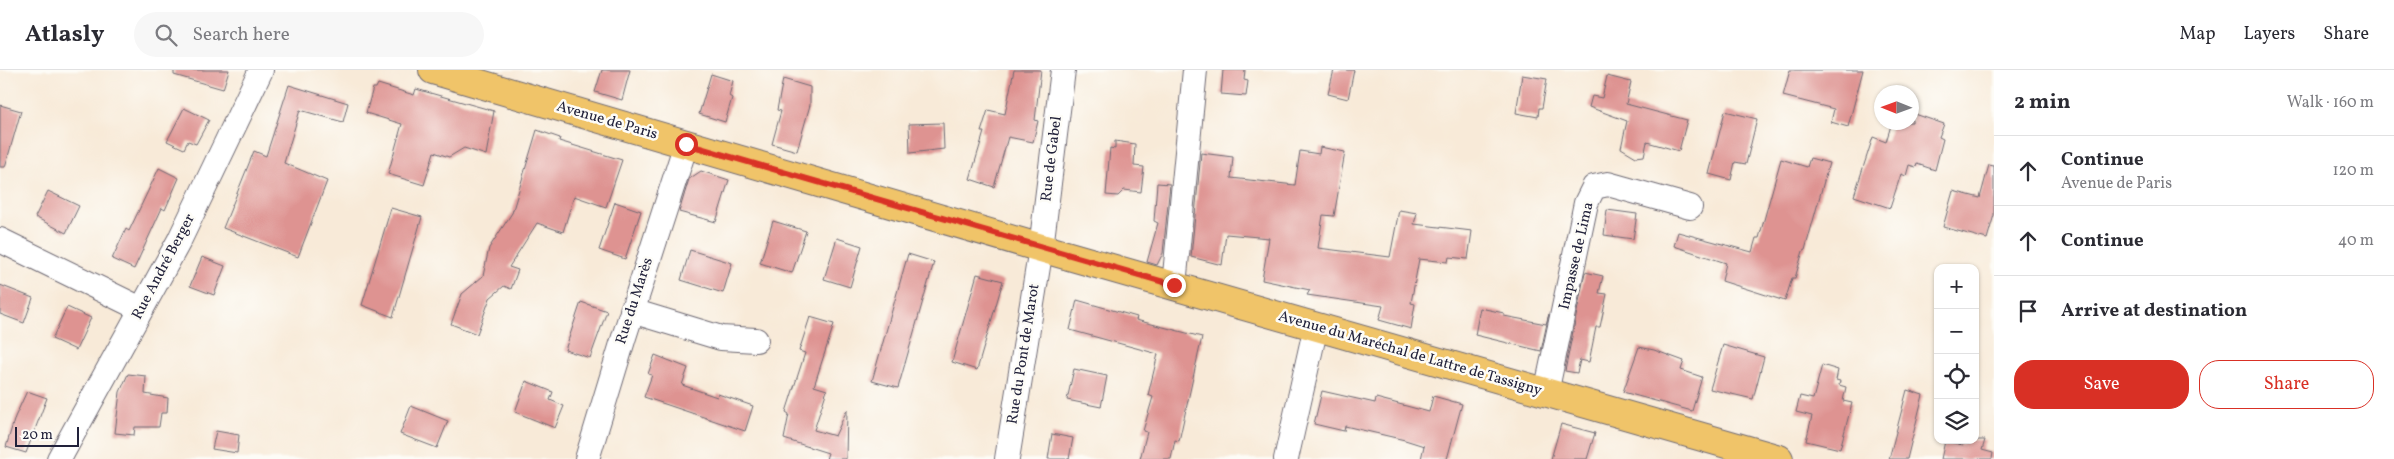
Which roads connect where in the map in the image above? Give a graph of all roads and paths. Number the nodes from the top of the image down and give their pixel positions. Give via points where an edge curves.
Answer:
1 (260, 70) edge
2 (433, 70) edge
3 (1063, 70) edge
4 (1195, 70) edge
5 (483, 77) edge
6 (686, 144) junction
7 (1690, 207) dead end
8 (0, 240) edge
9 (1041, 248) junction
10 (1174, 285) junction
11 (141, 309) junction
12 (632, 311) junction
13 (1316, 326) junction
14 (756, 340) dead end
15 (1546, 393) junction
16 (59, 459) edge
17 (587, 459) edge
18 (1007, 459) edge
19 (1286, 459) edge
20 (1779, 459) edge

1 - 11 street, Rue André Berger via 179,241
2 - 5 main road, Avenue de Paris
3 - 9 street, Rue de Gabel
4 - 10 street
5 - 6 main road, Avenue de Paris
6 - 9 main road, Avenue de Paris
6 - 12 street, Rue du Marès
7 - 15 street, Impasse de Lima via 1608,184 1594,187 1586,203
8 - 11 street
9 - 10 main road, Avenue du Maréchal de Lattre de Tassigny
9 - 18 street, Rue du Pont de Marot
10 - 13 main road, Avenue du Maréchal de Lattre de Tassigny
11 - 16 street, Rue André Berger
12 - 14 street via 721,338
12 - 17 street, Rue du Marès
13 - 15 main road, Avenue du Maréchal de Lattre de Tassigny
13 - 19 street
15 - 20 main road, Avenue du Maréchal de Lattre de Tassigny

